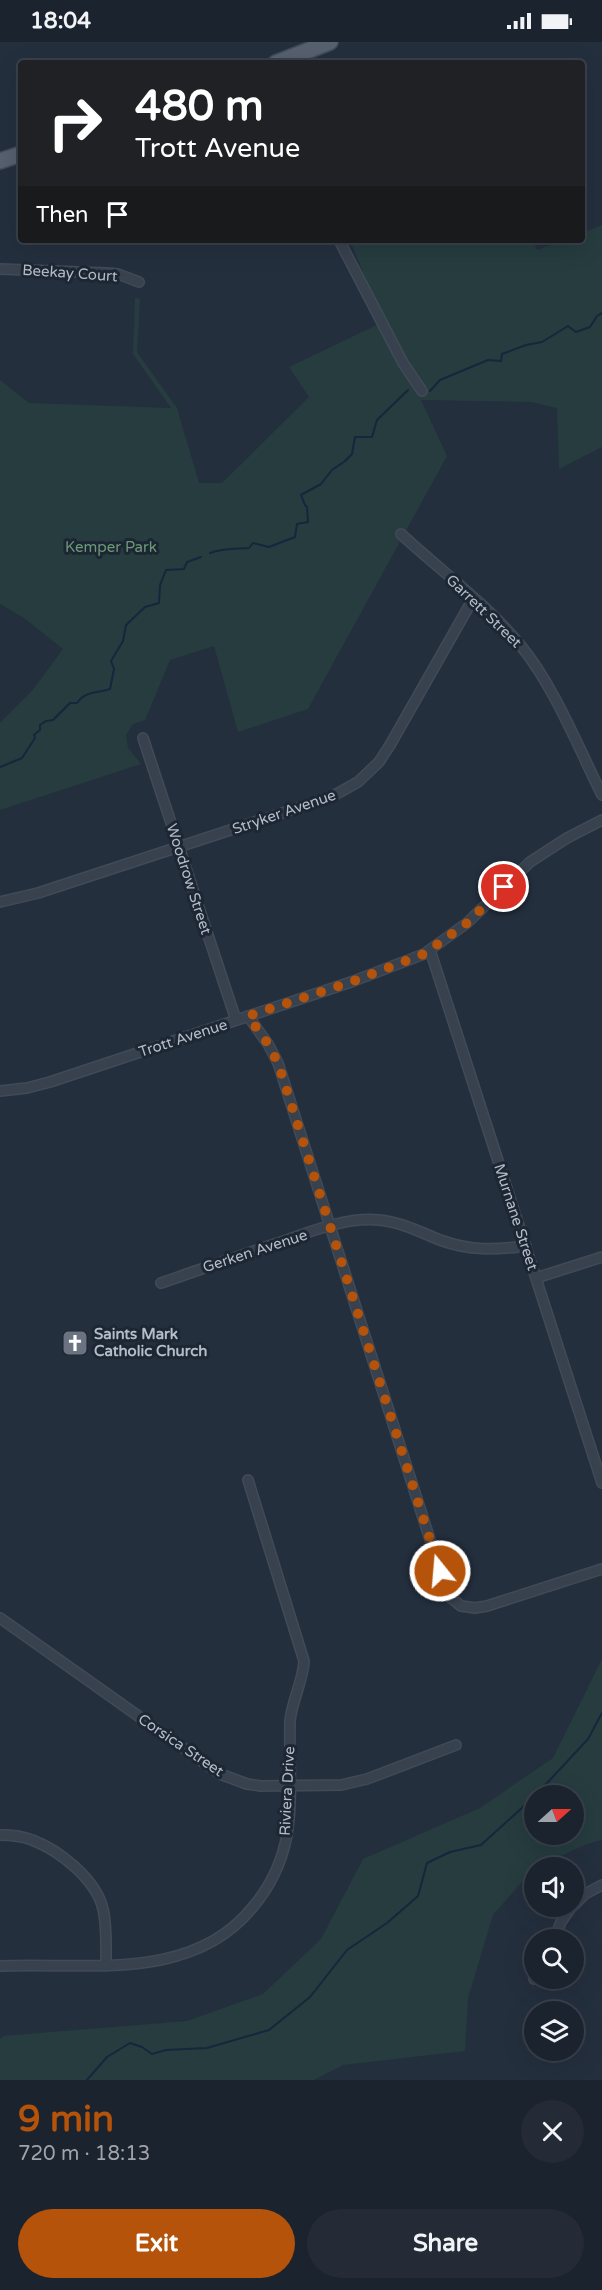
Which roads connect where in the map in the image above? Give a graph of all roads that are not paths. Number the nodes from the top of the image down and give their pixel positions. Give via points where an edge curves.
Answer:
1 (330, 42) edge
2 (284, 60) edge
3 (18, 155) edge
4 (0, 161) edge
5 (341, 243) edge
6 (0, 269) edge
7 (139, 282) dead end
8 (422, 391) dead end
9 (401, 534) dead end
10 (473, 599) junction
11 (143, 738) dead end
12 (602, 795) edge
13 (602, 819) edge
14 (179, 847) junction
15 (0, 902) edge
16 (430, 950) junction
17 (248, 1016) junction
18 (236, 1020) junction
19 (0, 1091) edge
20 (330, 1227) junction
21 (526, 1246) junction
22 (602, 1257) edge
23 (536, 1278) junction
24 (160, 1283) dead end
25 (248, 1480) dead end
26 (602, 1483) edge
27 (602, 1569) edge
28 (0, 1618) edge
29 (456, 1745) dead end
30 (289, 1787) junction
31 (0, 1835) edge
32 (602, 1885) edge
33 (584, 1895) edge
34 (106, 1964) junction
35 (0, 1966) edge

1 - 2 main road
3 - 4 main road
5 - 8 street via 403,363
6 - 7 street, Beekay Court via 106,273
9 - 10 street, Garrett Street
10 - 12 street, Garrett Street via 535,664
10 - 14 street, Stryker Avenue via 390,745 369,772 332,797
11 - 14 street, Woodrow Street
13 - 16 street, Trott Avenue via 530,862 467,923
14 - 15 street, Stryker Avenue
14 - 18 street, Woodrow Street
16 - 17 street, Trott Avenue via 409,961
16 - 21 street, Murnane Street
17 - 18 street, Trott Avenue
17 - 20 street via 278,1063
18 - 19 street, Trott Avenue via 50,1082
20 - 21 street, Gerken Avenue via 348,1221 382,1220 469,1249
20 - 24 street, Gerken Avenue
20 - 27 street via 450,1597 465,1607 487,1606
21 - 23 street, Murnane Street
22 - 23 street
23 - 26 street, Murnane Street
25 - 30 street, Riviera Drive via 304,1661 291,1711
28 - 30 street, Corsica Street via 220,1774 247,1784
29 - 30 street, Corsica Street via 360,1781
30 - 34 street, Riviera Drive via 287,1833 277,1868 259,1900 236,1925 207,1945 173,1959
31 - 34 street via 32,1840 86,1877 103,1908
32 - 33 street
34 - 35 street, Riviera Drive

